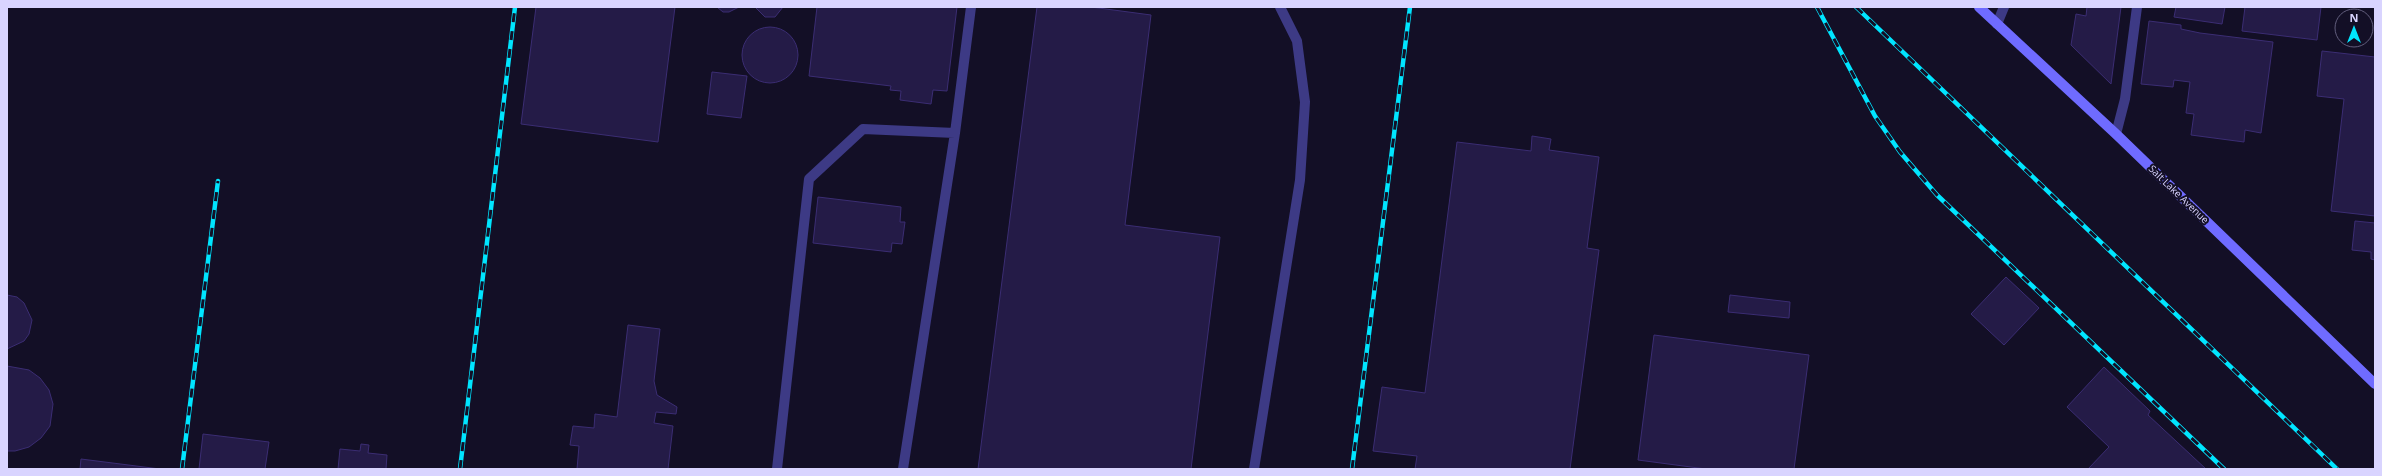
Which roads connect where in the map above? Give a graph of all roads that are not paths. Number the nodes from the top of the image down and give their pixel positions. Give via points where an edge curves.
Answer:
1 (971, 7) edge
2 (1280, 7) edge
3 (1979, 7) edge
4 (2004, 7) edge
5 (2137, 7) edge
6 (1997, 24) junction
7 (955, 133) junction
8 (2116, 134) junction
9 (2375, 384) edge
10 (777, 469) edge
11 (903, 469) edge
12 (1254, 469) edge

1 - 7 lane
2 - 12 lane via 1297,41 1305,102 1300,180
3 - 6 street, Salt Lake Avenue
4 - 6 lane
5 - 8 lane via 2125,99
6 - 8 street, Salt Lake Avenue
7 - 10 lane via 863,129 809,179
7 - 11 lane
8 - 9 street, Salt Lake Avenue

